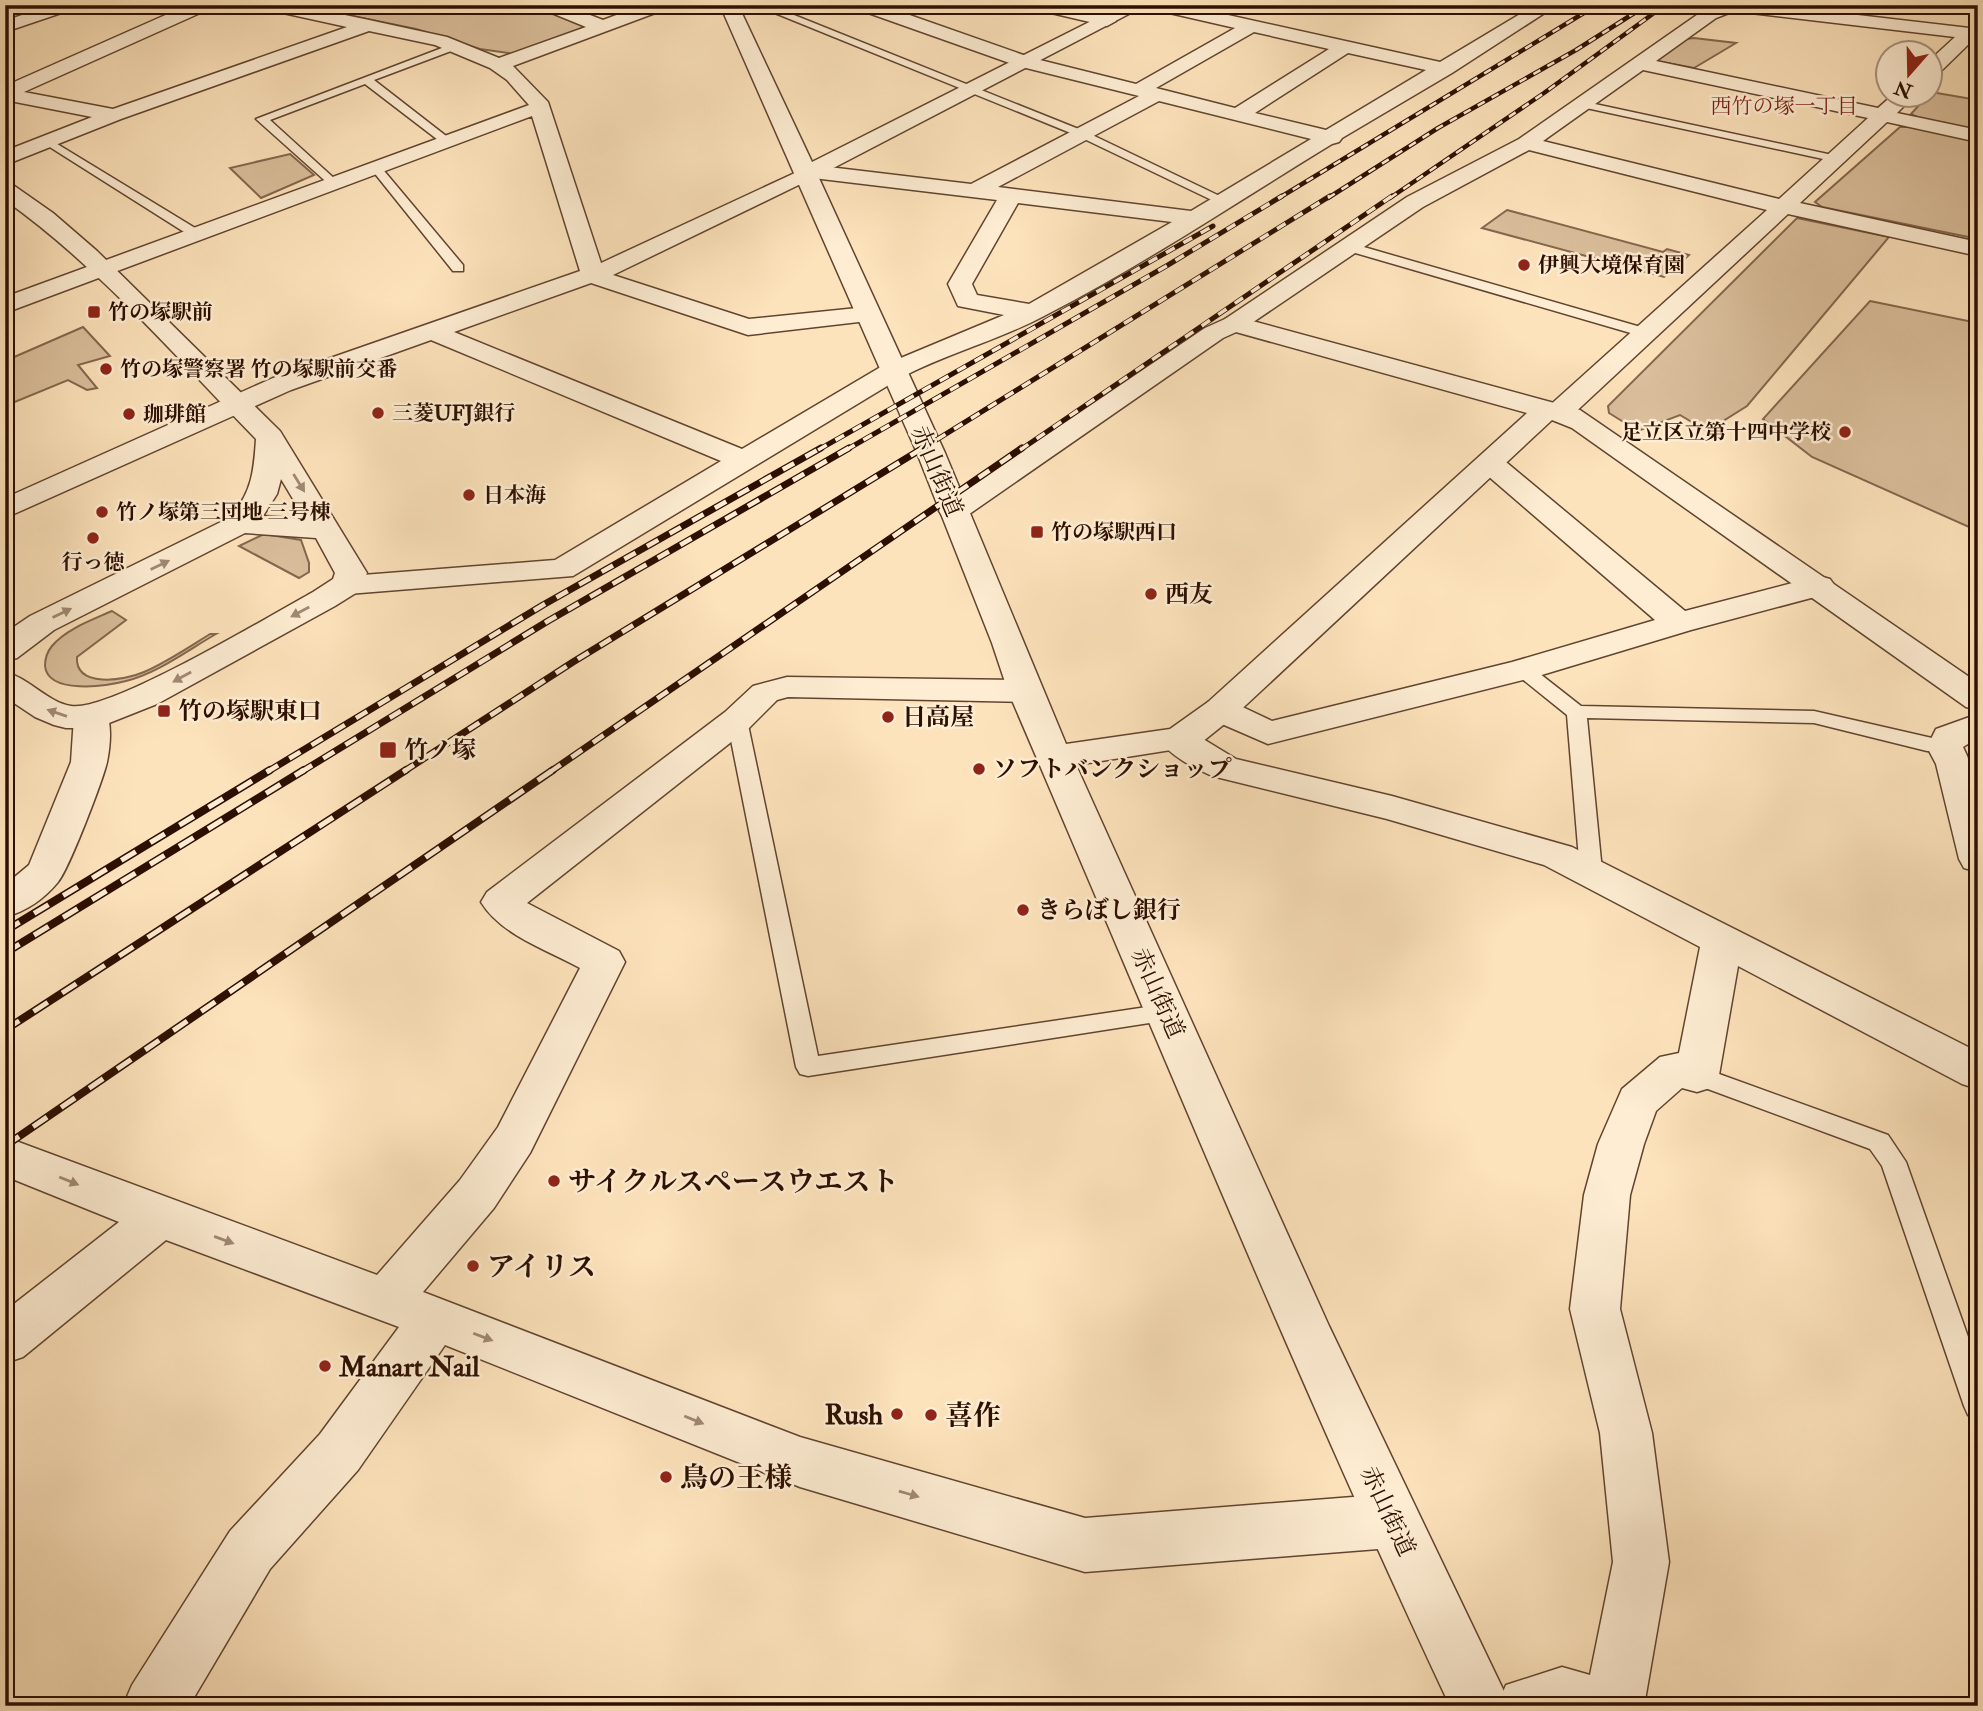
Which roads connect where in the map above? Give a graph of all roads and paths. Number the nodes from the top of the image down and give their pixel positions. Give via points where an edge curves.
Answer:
1 (67, 5) edge
2 (203, 5) edge
3 (548, 5) edge
4 (660, 5) edge
5 (729, 5) edge
6 (760, 5) edge
7 (863, 5) edge
8 (1040, 5) edge
9 (1138, 5) edge
10 (1158, 5) edge
11 (1548, 5) edge
12 (288, 7) edge
13 (1787, 9) edge
14 (1107, 21) junction
15 (371, 25) junction
16 (601, 26) junction
17 (1251, 26) junction
18 (5, 27) edge
19 (1972, 34) edge
20 (455, 46) junction
21 (1345, 47) junction
22 (1944, 58) edge
23 (1026, 62) junction
24 (1639, 63) junction
25 (497, 64) junction
26 (1445, 69) junction
27 (367, 79) junction
28 (971, 89) junction
29 (1148, 92) junction
30 (5, 94) edge
31 (1581, 104) junction
32 (1892, 108) edge
33 (540, 109) junction
34 (1239, 114) junction
35 (114, 115) junction
36 (1884, 116) junction
37 (1082, 134) junction
38 (1978, 136) edge
39 (1332, 138) junction
40 (446, 141) junction
41 (49, 142) junction
42 (1526, 143) junction
43 (5, 159) edge
44 (1837, 159) junction
45 (376, 168) junction
46 (809, 172) junction
47 (332, 183) junction
48 (5, 190) edge
49 (974, 191) junction
50 (1011, 195) junction
51 (1224, 201) junction
52 (1783, 206) junction
53 (1196, 218) junction
54 (195, 234) junction
55 (1350, 247) junction
56 (1978, 249) edge
57 (458, 268) dead end
58 (103, 270) junction
59 (593, 275) junction
60 (5, 306) edge
61 (1033, 312) junction
62 (867, 315) junction
63 (1234, 324) junction
64 (435, 331) junction
65 (1646, 333) junction
66 (893, 372) junction
67 (237, 403) junction
68 (1552, 412) junction
69 (270, 437) junction
70 (743, 460) junction
71 (1490, 463) junction
72 (5, 509) edge
73 (954, 511) junction
74 (240, 524) junction
75 (327, 529) junction
76 (348, 584) junction
77 (1819, 586) junction
78 (1679, 623) junction
79 (5, 651) edge
80 (1523, 670) junction
81 (5, 682) edge
82 (1025, 691) junction
83 (1978, 699) edge
84 (1220, 710) junction
85 (1576, 712) junction
86 (92, 717) junction
87 (737, 720) junction
88 (1978, 725) edge
89 (1177, 739) junction
90 (1945, 747) junction
91 (1055, 757) junction
92 (1978, 859) edge
93 (1591, 871) junction
94 (5, 903) edge
95 (1722, 939) junction
96 (1167, 1013) junction
97 (1978, 1072) edge
98 (1698, 1074) junction
99 (5, 1156) edge
100 (160, 1217) junction
101 (386, 1300) junction
102 (435, 1318) junction
103 (5, 1342) edge
104 (1978, 1406) edge
105 (1391, 1521) junction
106 (153, 1706) edge
107 (1481, 1706) edge
108 (1527, 1706) edge
109 (1596, 1706) edge
110 (1614, 1706) edge

1 - 18 street
2 - 30 street
3 - 16 street
4 - 16 street
5 - 46 street, 赤山街道
6 - 28 lane
7 - 23 street
8 - 14 street
9 - 14 street
10 - 17 street
11 - 26 street
12 - 15 street
13 - 19 street
13 - 24 street via 1724,8
14 - 23 street
15 - 20 street
15 - 35 street
16 - 25 street
17 - 21 street
17 - 29 street
19 - 22 street
20 - 25 street
20 - 27 lane
21 - 26 street
21 - 34 street
23 - 28 street
23 - 29 street
24 - 31 street
24 - 36 street
25 - 33 street via 526,86
26 - 39 street
27 - 40 lane
27 - 47 lane via 262,119
28 - 37 lane
28 - 46 street
29 - 34 street
29 - 37 street
30 - 35 street
31 - 42 street
31 - 44 lane
32 - 36 street
33 - 40 street
33 - 59 street
34 - 39 street
35 - 41 street
36 - 38 street
36 - 44 street
37 - 49 street
37 - 51 lane
39 - 51 street
40 - 45 street
41 - 43 street
41 - 54 lane
42 - 52 street
42 - 55 street via 1415,202
44 - 52 street
45 - 47 street
45 - 57 lane
46 - 49 street
46 - 59 street
46 - 62 street, 赤山街道
47 - 54 street
48 - 58 street via 45,218
49 - 50 street
50 - 53 street
50 - 61 street via 960,284 967,301
51 - 53 street
52 - 56 street
52 - 65 street
53 - 61 street
54 - 58 street
55 - 63 street
55 - 65 lane
58 - 60 street
58 - 67 street
59 - 62 street via 748,327
59 - 64 street
61 - 66 street
62 - 66 street, 赤山街道
63 - 68 street
63 - 73 street via 1214,333
64 - 67 street
64 - 70 street
65 - 68 street
66 - 70 street
66 - 73 street, 赤山街道
67 - 69 street
67 - 72 street
68 - 71 street
68 - 77 street via 1582,422
69 - 74 street via 265,491
69 -> 75 street
70 - 76 street via 562,569
71 - 78 street
71 - 84 street
73 - 82 street, 赤山街道
74 - 75 street
79 -> 74 street via 42,623
75 - 76 street via 351,572
76 -> 86 street via 145,697
77 - 78 street
77 - 83 street
78 - 80 street
80 - 84 street via 1268,733
80 - 85 lane
86 -> 81 street via 66,717
82 - 87 street via 787,687 765,693
82 - 91 street, 赤山街道
84 - 89 street
85 - 90 lane via 1814,717
85 - 93 lane
86 - 94 street via 89,762 46,872
87 - 96 lane via 808,1067
87 - 101 street via 501,902 519,918 604,962 514,1140 478,1194
88 - 90 street via 1949,737
89 - 91 street
89 - 93 street via 1225,768 1399,810 1558,856
90 - 92 street via 1954,764
91 - 96 street, 赤山街道
93 - 95 street
95 - 97 street
95 - 98 street
96 - 105 street, 赤山街道
98 - 104 lane via 1878,1142 1893,1162
98 - 110 street via 1675,1069 1638,1101 1607,1195 1595,1309 1626,1433 1641,1562
99 -> 100 street
100 -> 101 street
100 - 103 street
101 - 102 street
102 -> 105 street via 800,1462 1085,1545
102 - 106 street via 339,1452 250,1550
105 - 107 street, 赤山街道
108 - 109 street via 1562,1697

